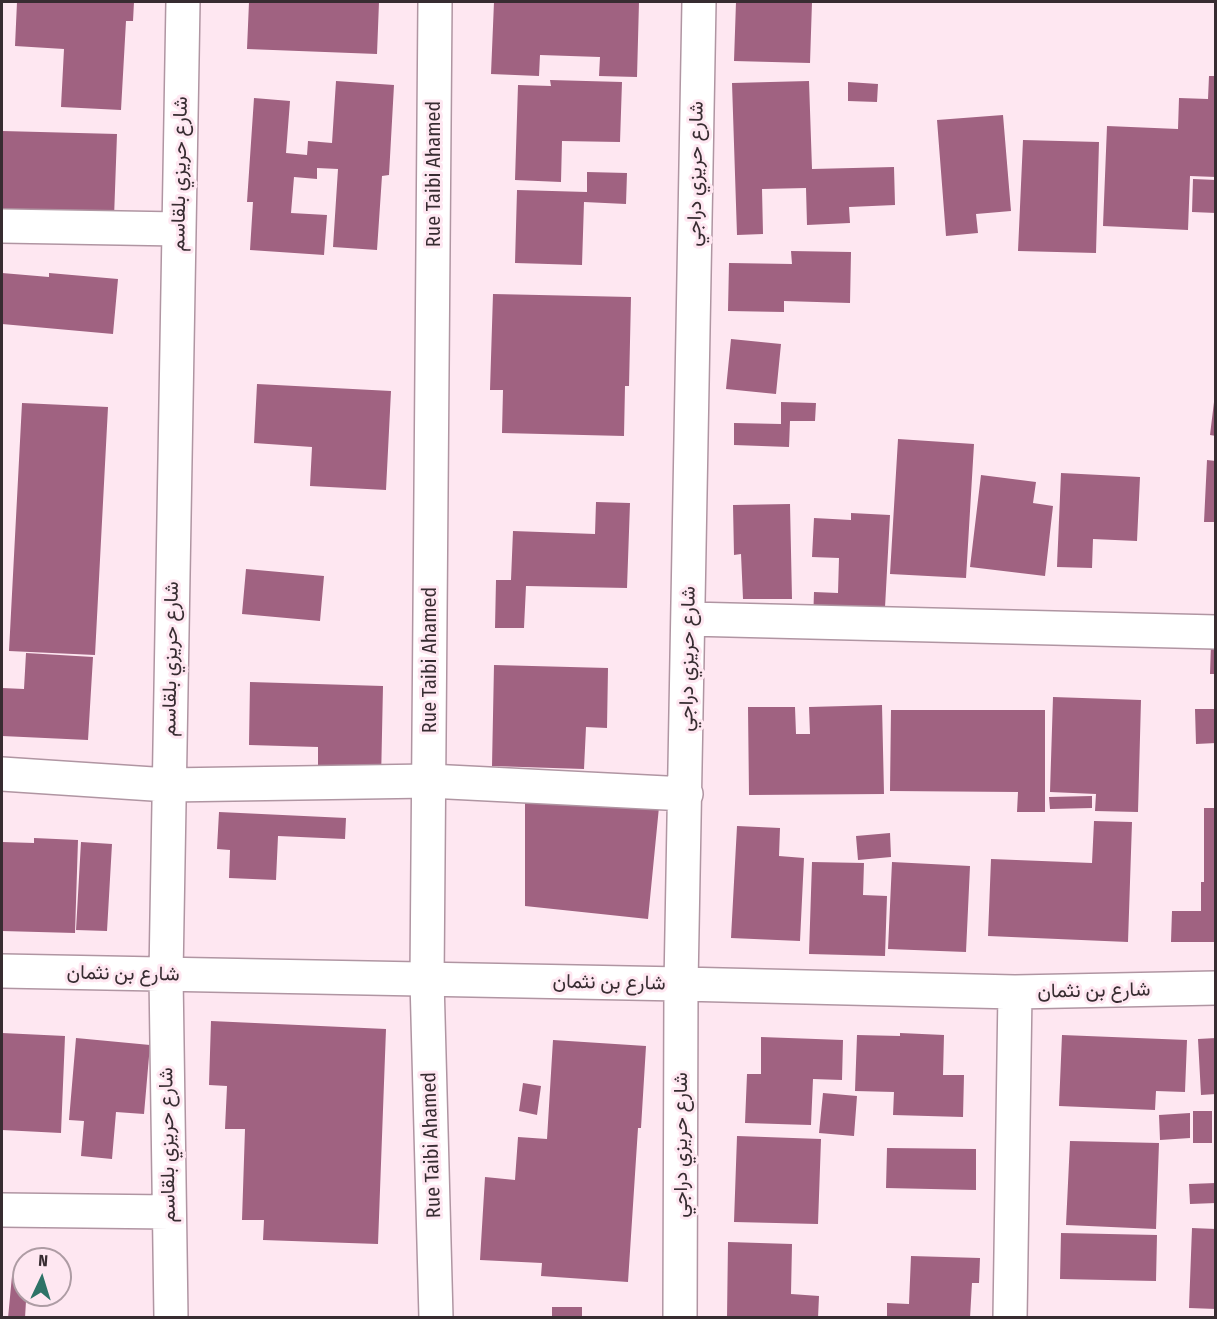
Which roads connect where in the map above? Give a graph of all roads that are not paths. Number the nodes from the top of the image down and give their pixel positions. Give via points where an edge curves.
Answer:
1 (183, 2) edge
2 (435, 2) edge
3 (699, 2) edge
4 (2, 226) edge
5 (180, 229) junction
6 (689, 618) junction
7 (1215, 632) edge
8 (2, 774) edge
9 (429, 781) junction
10 (168, 785) junction
11 (686, 794) junction
12 (2, 971) edge
13 (166, 975) junction
14 (427, 980) junction
15 (681, 984) junction
16 (1215, 988) edge
17 (1015, 992) junction
18 (2, 1210) edge
19 (169, 1212) junction
20 (171, 1317) edge
21 (436, 1317) edge
22 (680, 1317) edge
23 (1010, 1317) edge

1 - 5 street, شارع حريزي بلقاسم
2 - 9 street, Rue Taibi Ahamed
3 - 6 street, شارع حريزي دراجي
4 - 5 street
5 - 10 street, شارع حريزي بلقاسم
6 - 7 street
6 - 11 street, شارع حريزي دراجي
8 - 10 street
9 - 10 street
9 - 11 street
9 - 14 street, Rue Taibi Ahamed
10 - 13 street, شارع حريزي بلقاسم
11 - 15 street, شارع حريزي دراجي
12 - 13 street, شارع بن نثمان
13 - 14 street, شارع بن نثمان
13 - 19 street, شارع حريزي بلقاسم
14 - 15 street, شارع بن نثمان
14 - 21 street, Rue Taibi Ahamed
15 - 17 street, شارع بن نثمان
15 - 22 street, شارع حريزي دراجي
16 - 17 street, شارع بن نثمان
17 - 23 street
18 - 19 street
19 - 20 street, شارع حريزي بلقاسم

